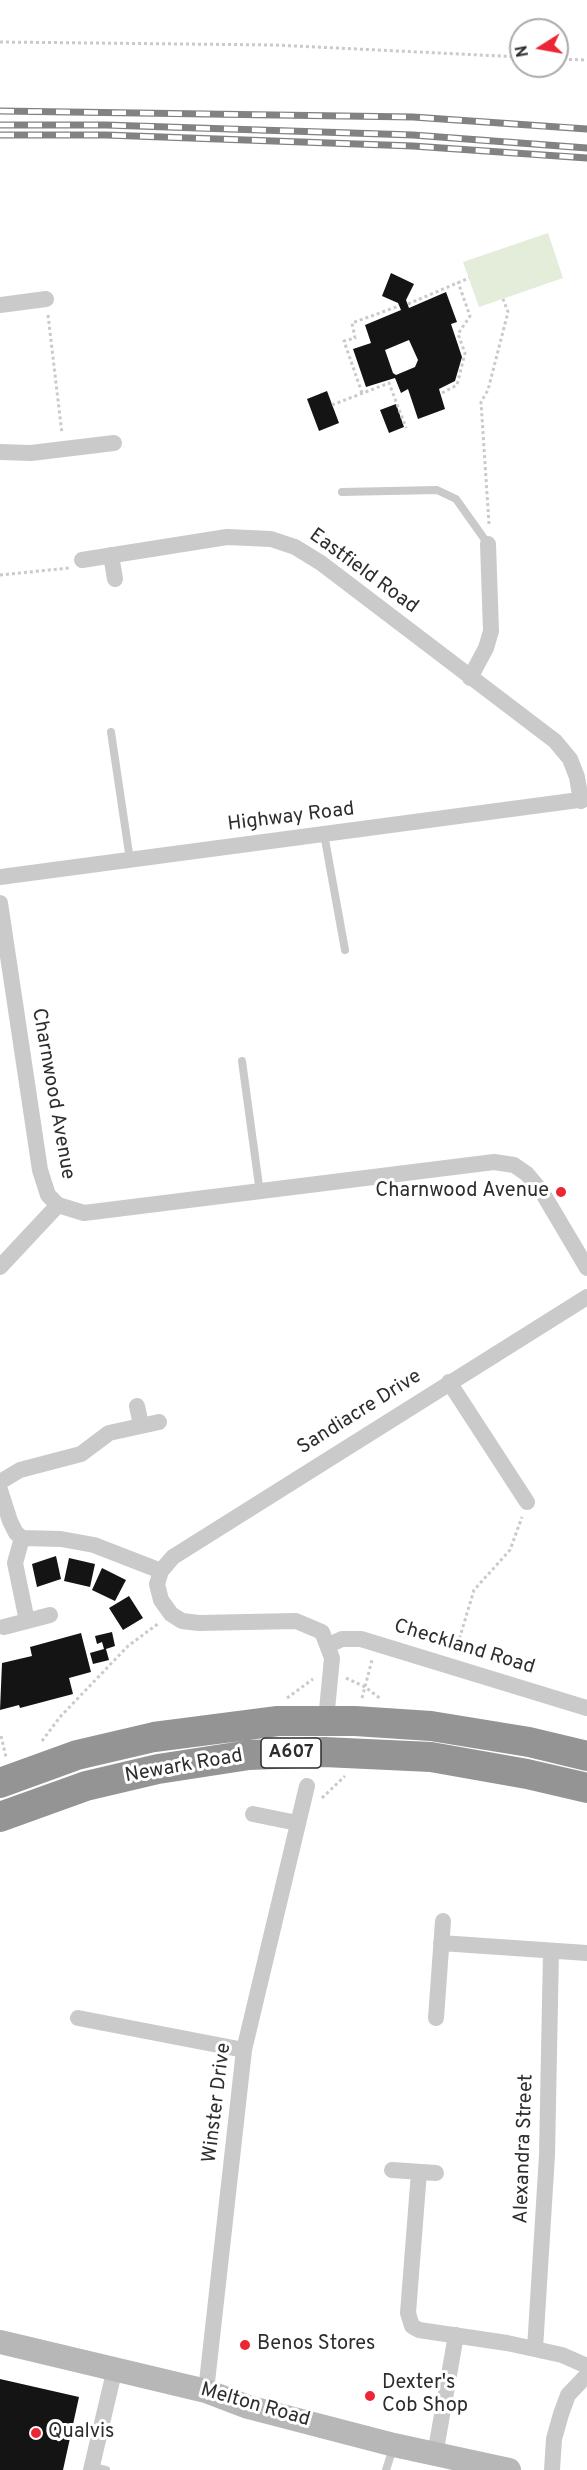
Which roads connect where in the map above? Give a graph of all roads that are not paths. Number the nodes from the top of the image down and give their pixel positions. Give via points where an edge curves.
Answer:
1 (46, 299) road end
2 (0, 305) edge
3 (114, 443) dead end
4 (0, 452) edge
5 (342, 492) dead end
6 (488, 544) joint
7 (111, 555) junction
8 (82, 560) road end
9 (115, 579) dead end
10 (470, 678) junction
11 (111, 732) dead end
12 (584, 800) edge
13 (324, 834) junction
14 (130, 860) junction
15 (0, 877) edge
16 (0, 903) edge
17 (345, 950) dead end
18 (242, 1061) dead end
19 (260, 1193) junction
20 (58, 1205) junction
21 (0, 1267) edge
22 (587, 1268) edge
23 (587, 1297) edge
24 (448, 1382) junction
25 (137, 1406) dead end
26 (159, 1422) dead end
27 (141, 1425) junction
28 (0, 1482) edge
29 (0, 1490) edge
30 (527, 1502) road end
31 (22, 1538) junction
32 (161, 1571) junction
33 (50, 1615) dead end
34 (27, 1621) junction
35 (4, 1627) dead end
36 (329, 1646) junction
37 (587, 1708) edge
38 (326, 1720) junction
39 (587, 1756) edge
40 (3, 1770) edge
41 (307, 1786) dead end
42 (587, 1788) edge
43 (253, 1814) dead end
44 (0, 1817) edge
45 (297, 1823) junction
46 (442, 1920) dead end
47 (441, 1943) junction
48 (551, 1951) junction
49 (587, 1953) edge
50 (78, 2018) dead end
51 (436, 2018) dead end
52 (244, 2050) junction
53 (392, 2170) dead end
54 (419, 2172) junction
55 (436, 2173) dead end
56 (456, 2335) junction
57 (0, 2342) edge
58 (535, 2349) junction
59 (587, 2366) edge
60 (115, 2368) junction
61 (587, 2375) edge
62 (206, 2391) junction
63 (394, 2445) junction
64 (435, 2455) junction
65 (96, 2469) edge
66 (386, 2470) edge
67 (509, 2470) edge
68 (552, 2470) edge

1 - 2 street
3 - 4 street via 64,451
5 - 6 lane via 437,490 456,499
6 - 10 street via 491,632
7 - 8 street, Eastfield Road
7 - 9 street
7 - 10 street, Eastfield Road via 243,536 295,547
10 - 12 street, Eastfield Road via 555,741 570,759
11 - 14 lane
12 - 13 street, Highway Road
13 - 14 street, Highway Road
13 - 17 lane
14 - 15 street, Highway Road
16 - 20 street, Charnwood Avenue via 40,1170 48,1195
18 - 19 lane
19 - 20 street, Charnwood Avenue via 84,1213
19 - 22 street, Charnwood Avenue via 494,1162 514,1165 542,1192
20 - 21 street
23 - 24 street, Sandiacre Drive
24 - 30 street
24 - 32 street, Sandiacre Drive via 173,1557
25 - 27 street
26 - 27 street
27 - 28 street via 109,1432 81,1454 20,1470
29 - 31 street via 10,1521
31 - 32 street via 94,1545
31 - 34 street via 15,1563
32 - 36 street via 157,1584 161,1600 182,1621 296,1621 322,1632
33 - 34 street
34 - 35 street
36 - 37 street, Checkland Road via 342,1639 361,1639
36 - 38 street via 332,1658
38 - 39 highway, Newark Road / A607 via 431,1726
38 - 40 highway, Newark Road / A607 via 225,1726 154,1737
41 - 45 street, Winster Drive
42 - 44 highway, Newark Road / A607 via 527,1773 431,1757 341,1752 249,1755 158,1769 86,1786
43 - 45 street
45 - 52 street, Winster Drive
46 - 47 street
47 - 48 street
47 - 51 street
48 - 49 street
48 - 58 street, Alexandra Street via 547,2155
50 - 52 street
52 - 62 street, Winster Drive
53 - 54 street
54 - 55 street
54 - 56 street via 408,2313 412,2326 418,2330
56 - 58 street
56 - 64 street
57 - 60 street, Melton Road
58 - 59 street via 577,2359
60 - 62 street, Melton Road
60 - 65 street
61 - 68 street via 568,2395 554,2439
62 - 63 street, Melton Road via 248,2407
63 - 64 street, Melton Road
63 - 66 lane
64 - 67 street, Melton Road

